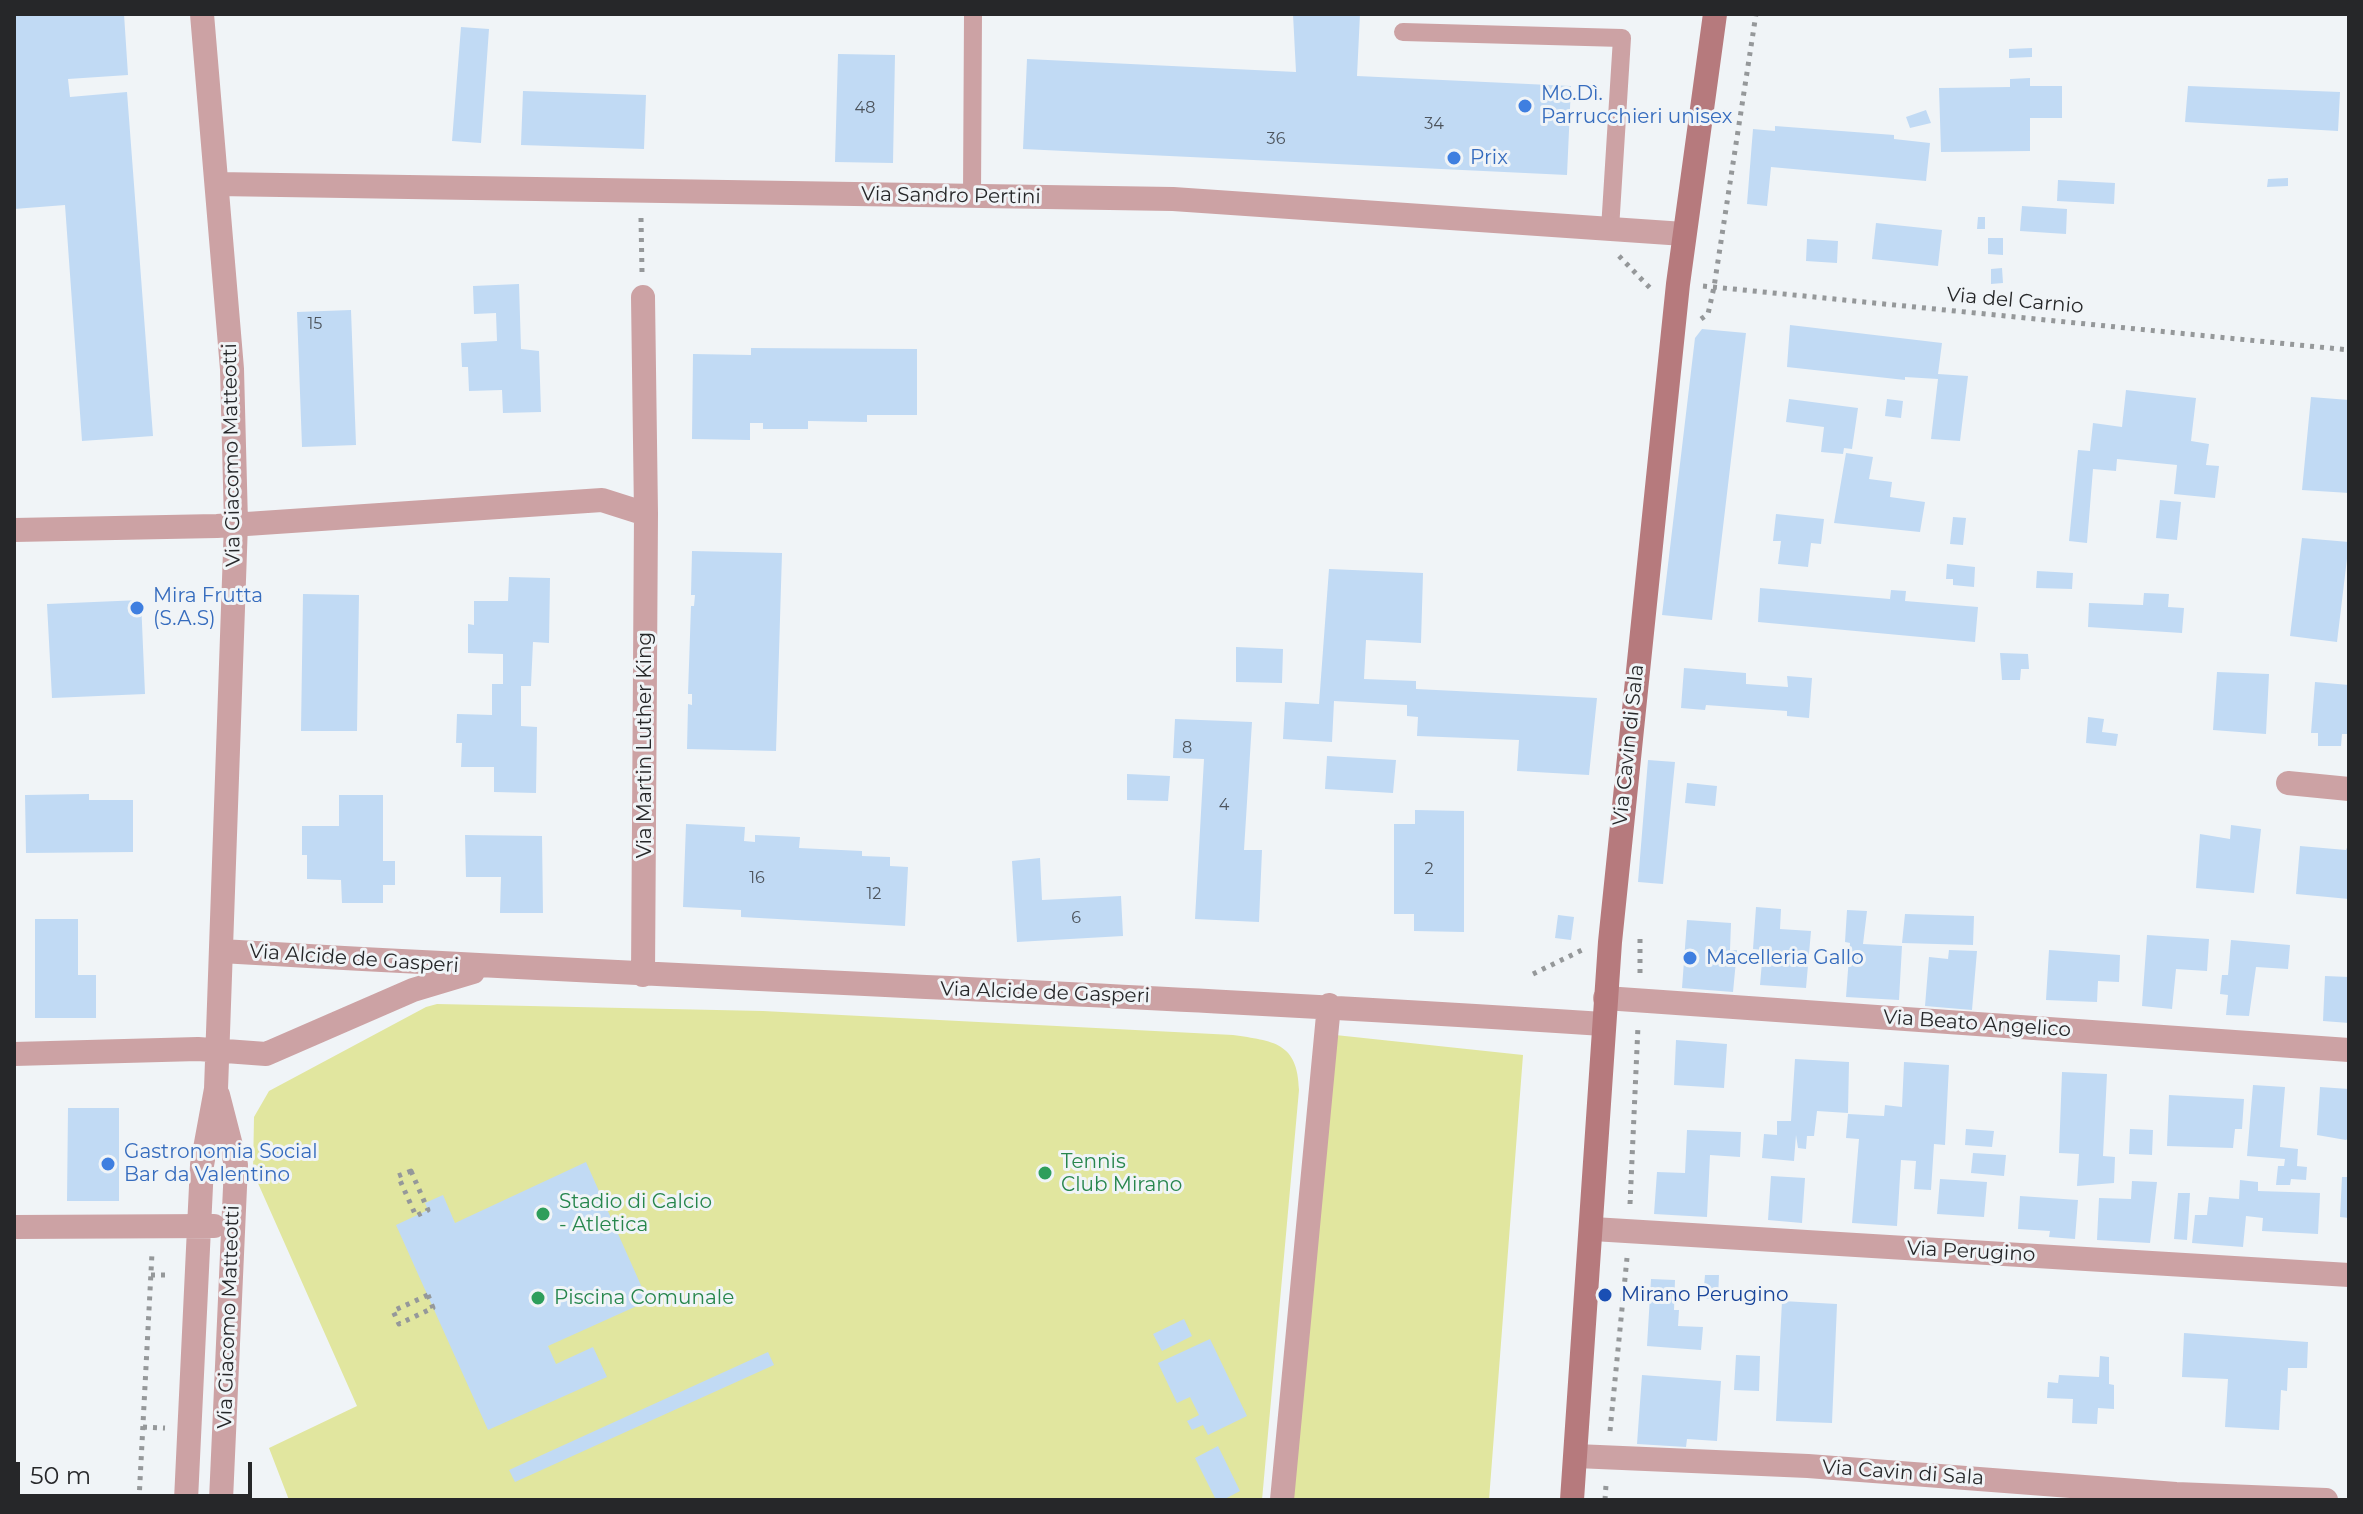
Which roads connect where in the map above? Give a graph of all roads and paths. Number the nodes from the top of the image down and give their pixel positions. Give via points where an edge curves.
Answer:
1 (202, 14) edge
2 (973, 14) edge
3 (1756, 14) edge
4 (1715, 20) edge
5 (1403, 32) dead end
6 (217, 184) junction
7 (641, 190) junction
8 (972, 196) junction
9 (1610, 229) junction
10 (1684, 234) junction
11 (1678, 284) junction
12 (1714, 287) junction
13 (643, 297) joint
14 (2349, 350) edge
15 (646, 514) junction
16 (236, 523) junction
17 (14, 530) edge
18 (2288, 783) dead end
19 (2349, 789) edge
20 (221, 951) junction
21 (486, 967) junction
22 (643, 975) junction
23 (1605, 998) junction
24 (1329, 1005) junction
25 (1603, 1024) junction
26 (2349, 1050) edge
27 (218, 1052) junction
28 (14, 1054) edge
29 (216, 1089) junction
30 (411, 1171) joint
31 (199, 1224) junction
32 (14, 1227) edge
33 (232, 1227) junction
34 (1593, 1229) junction
35 (151, 1275) dead end
36 (2349, 1275) edge
37 (393, 1311) joint
38 (1576, 1456) junction
39 (139, 1500) edge
40 (186, 1500) edge
41 (221, 1500) edge
42 (1282, 1500) edge
43 (1572, 1500) edge
44 (2326, 1500) edge

1 - 6 street, Via Giacomo Matteotti
2 - 8 lane
3 - 12 path
4 - 10 main road, Via Cavin di Sala
5 - 9 lane via 1622,38
6 - 7 street, Via Sandro Pertini
6 - 16 street, Via Giacomo Matteotti via 232,369
7 - 8 street, Via Sandro Pertini
7 - 13 path
8 - 9 street, Via Sandro Pertini via 1173,199
9 - 10 street, Via Sandro Pertini
10 - 11 main road, Via Cavin di Sala
11 - 12 path, Via del Carnio
11 - 23 main road, Via Cavin di Sala
12 - 14 path, Via del Carnio
13 - 15 street, Via Martin Luther King
15 - 16 street via 602,500
15 - 22 street, Via Martin Luther King
16 - 17 street
16 - 20 street, Via Giacomo Matteotti
18 - 19 street
20 - 21 street, Via Alcide de Gasperi
20 - 27 street, Via Giacomo Matteotti
21 - 22 street, Via Alcide de Gasperi
21 - 27 street, Via Alcide de Gasperi via 413,990 266,1054
22 - 24 street, Via Alcide de Gasperi
23 - 25 main road, Via Cavin di Sala
23 - 26 street, Via Beato Angelico
24 - 25 street, Via Alcide de Gasperi
24 - 42 street
25 - 34 main road, Via Cavin di Sala
27 - 28 street, Via Alcide de Gasperi
27 - 29 street, Via Giacomo Matteotti
29 - 31 street, Via Giacomo Matteotti via 202,1165
29 - 33 street, Via Giacomo Matteotti via 236,1165
30 - 30 path via 428,1210 416,1216 398,1176
31 - 32 street
31 - 33 street
31 - 40 street, Via Giacomo Matteotti
33 - 41 street, Via Giacomo Matteotti
34 - 36 street, Via Perugino
34 - 38 main road, Via Cavin di Sala
35 - 39 path
37 - 37 path via 428,1295 433,1308 399,1324
38 - 43 main road, Via Cavin di Sala
38 - 44 street, Via Cavin di Sala

